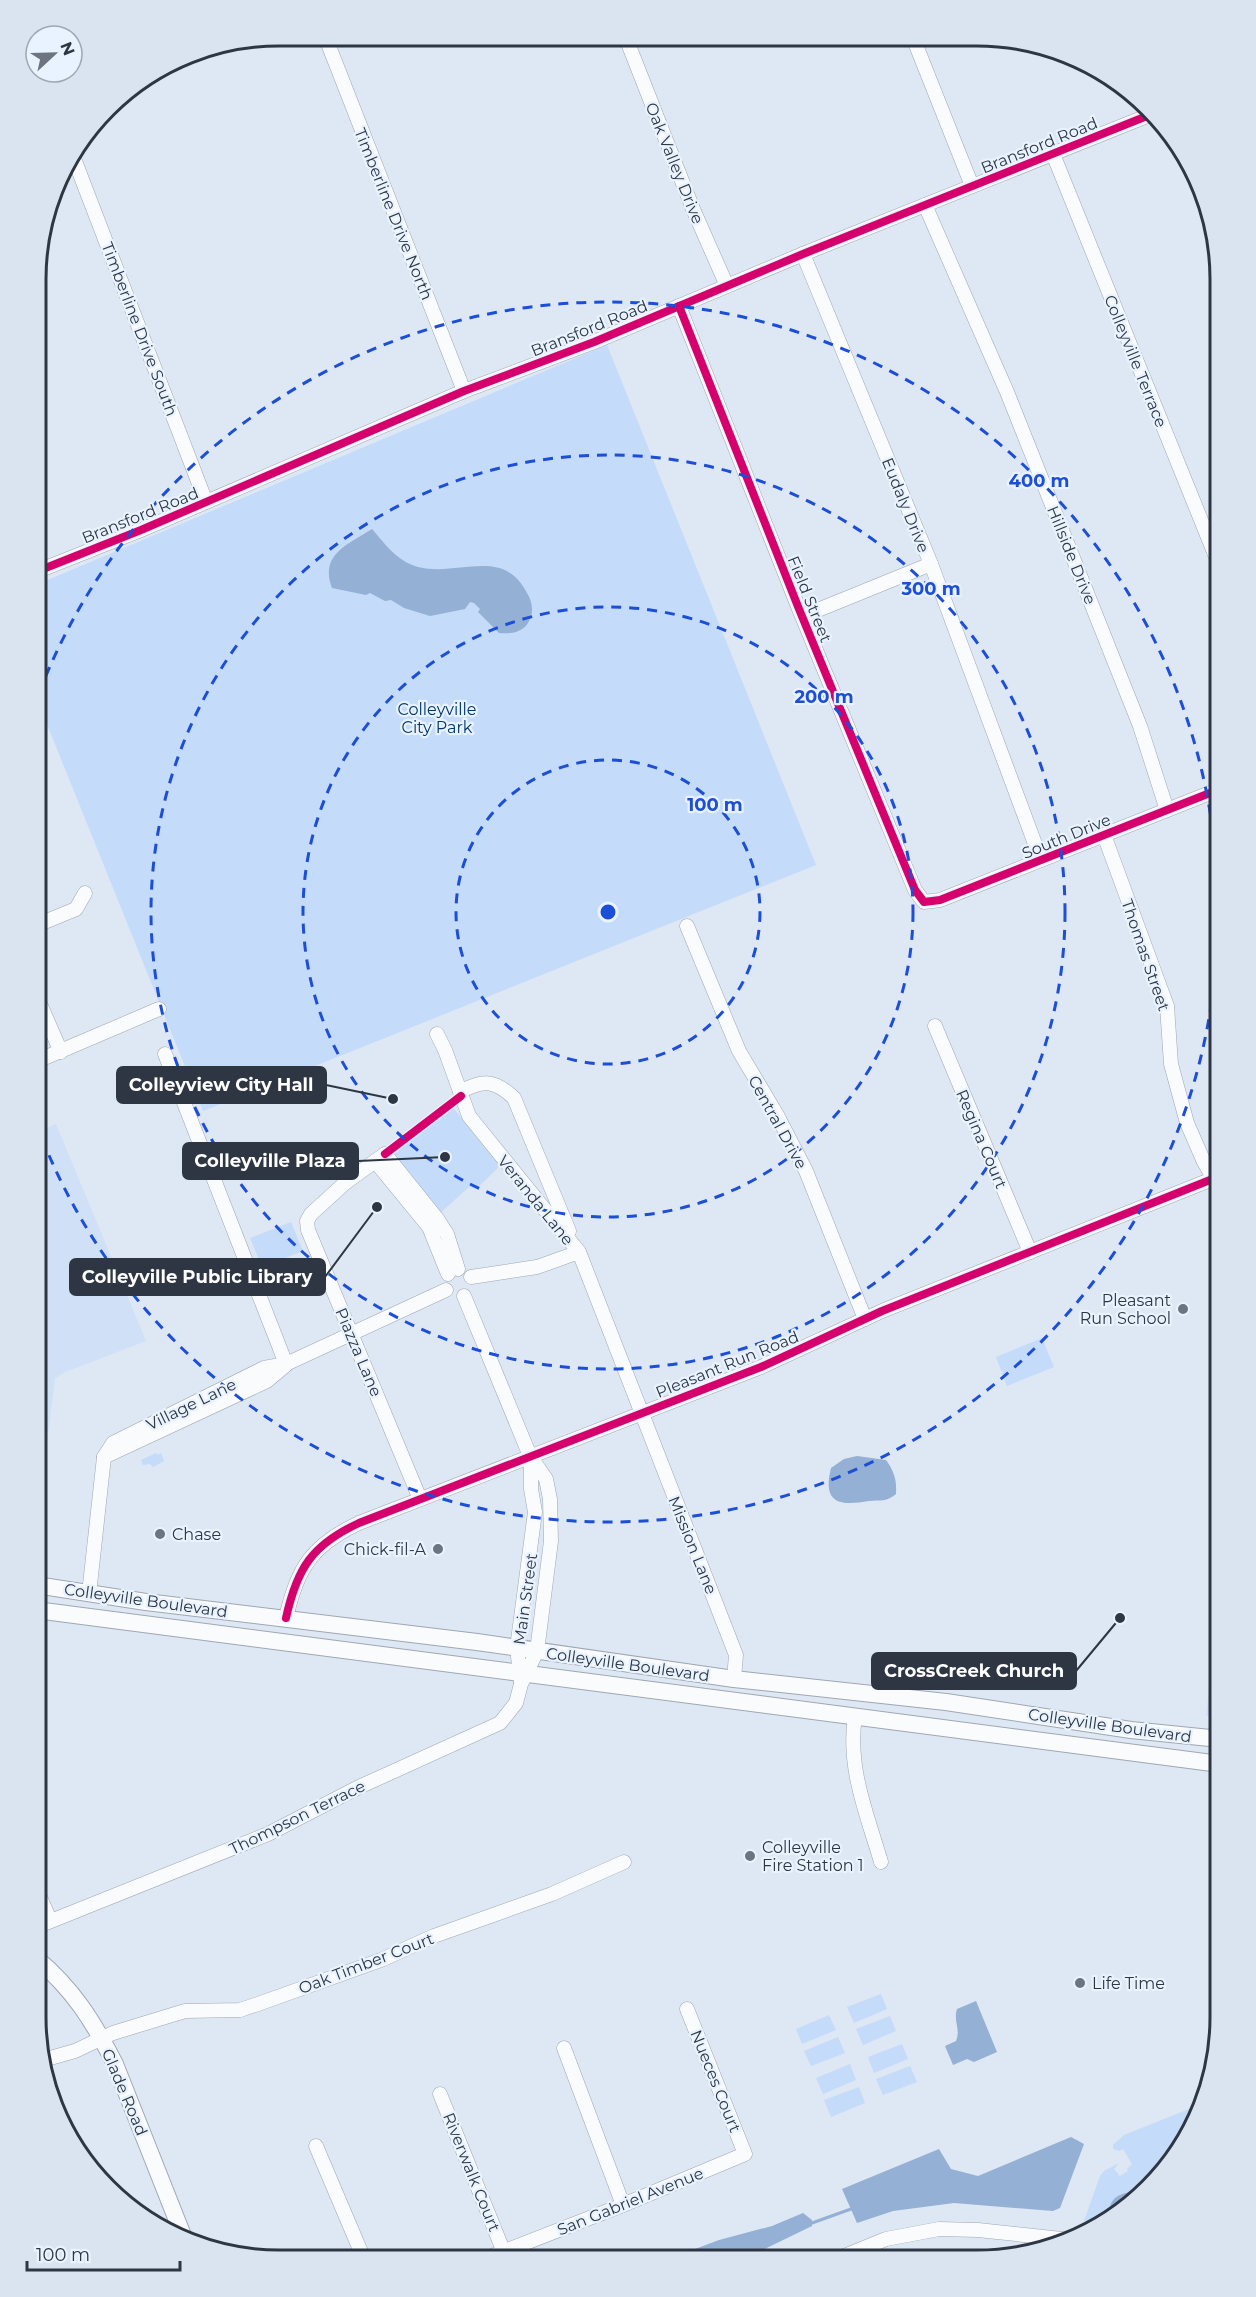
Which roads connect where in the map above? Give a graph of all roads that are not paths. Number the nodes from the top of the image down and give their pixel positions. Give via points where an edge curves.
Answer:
1 (328, 46) edge
2 (629, 46) edge
3 (916, 46) edge
4 (1143, 117) edge
5 (1053, 154) junction
6 (77, 165) edge
7 (972, 186) junction
8 (926, 205) junction
9 (803, 255) junction
10 (727, 286) junction
11 (679, 306) junction
12 (464, 391) junction
13 (206, 502) junction
14 (1210, 542) edge
15 (931, 564) junction
16 (46, 568) edge
17 (802, 616) junction
18 (1210, 793) edge
19 (1167, 810) junction
20 (1104, 835) junction
21 (1041, 860) junction
22 (85, 893) dead end
23 (921, 899) joint
24 (46, 921) edge
25 (687, 926) dead end
26 (159, 1009) dead end
27 (46, 1019) edge
28 (935, 1026) dead end
29 (437, 1035) dead end
30 (60, 1052) junction
31 (165, 1054) dead end
32 (46, 1057) edge
33 (460, 1092) junction
34 (1210, 1169) edge
35 (1210, 1181) edge
36 (579, 1252) junction
37 (1029, 1252) junction
38 (459, 1273) junction
39 (446, 1290) junction
40 (464, 1296) junction
41 (865, 1319) junction
42 (352, 1335) junction
43 (286, 1364) junction
44 (640, 1414) junction
45 (531, 1456) junction
46 (420, 1499) junction
47 (46, 1587) edge
48 (89, 1594) junction
49 (46, 1612) edge
50 (286, 1618) junction
51 (517, 1648) junction
52 (537, 1651) junction
53 (522, 1677) junction
54 (734, 1679) junction
55 (863, 1692) junction
56 (729, 1701) junction
57 (855, 1716) junction
58 (1210, 1738) edge
59 (1210, 1763) edge
60 (624, 1862) dead end
61 (881, 1862) dead end
62 (46, 1911) edge
63 (50, 1920) junction
64 (46, 1922) edge
65 (46, 1967) edge
66 (687, 2009) dead end
67 (102, 2038) junction
68 (564, 2048) dead end
69 (50, 2058) edge
70 (440, 2094) dead end
71 (316, 2146) dead end
72 (745, 2154) joint
73 (623, 2205) junction
74 (181, 2229) edge
75 (1052, 2238) edge
76 (360, 2250) edge
77 (500, 2250) edge
78 (514, 2250) edge
79 (859, 2250) edge

1 - 12 street, Timberline Drive North
2 - 10 street, Oak Valley Drive
3 - 7 street
4 - 5 street, Bransford Road
5 - 7 street, Bransford Road
5 - 14 street, Colleyville Terrace
6 - 13 street, Timberline Drive South
7 - 8 street, Bransford Road
8 - 9 street, Bransford Road
8 - 19 street, Hillside Drive via 1002,381 1119,672
9 - 10 street, Bransford Road
9 - 15 street, Eudaly Drive
10 - 11 street, Bransford Road
11 - 12 street, Bransford Road
11 - 17 street, Field Street
12 - 13 street, Bransford Road
13 - 16 street, Bransford Road
15 - 17 street
15 - 21 street, Eudaly Drive
17 - 23 street, Field Street
18 - 19 street, South Drive
19 - 20 street, South Drive
20 - 21 street, South Drive
20 - 34 street, Thomas Street via 1167,1006 1171,1064 1187,1123
21 - 23 street, South Drive via 940,900
22 - 24 street via 76,909
25 - 41 street, Central Drive via 739,1051 806,1171
26 - 30 street
27 - 30 street
28 - 37 street, Regina Court
29 - 33 street, Veranda Lane
30 - 32 street
31 - 43 street
33 - 36 street, Veranda Lane via 469,1116
33 - 36 street via 471,1086 496,1084 514,1098
35 - 37 street, Pleasant Run Road
36 - 38 street via 537,1268
36 - 44 street, Veranda Lane
37 - 41 street, Pleasant Run Road
38 - 39 street via 445,1279
38 - 40 street via 471,1290
38 - 42 street, Piazza Lane via 380,1157 345,1183 307,1221
39 - 40 street via 454,1297
39 - 42 street, Village Lane
40 - 45 street, Main Street
41 - 44 street, Pleasant Run Road via 761,1367
42 - 43 street, Village Lane
42 - 46 street, Piazza Lane
43 - 48 street, Village Lane via 264,1368 113,1443 104,1457
44 - 45 street, Pleasant Run Road
44 - 54 street, Mission Lane via 736,1654
45 - 46 street, Pleasant Run Road
45 - 51 street, Main Street via 536,1512
45 - 52 street, Main Street via 546,1479 550,1499 551,1541
46 - 50 street, Pleasant Run Road via 337,1533 321,1547 292,1589
47 - 48 main road, Colleyville Boulevard
48 - 50 main road, Colleyville Boulevard
49 - 53 main road, Colleyville Boulevard
50 - 51 main road, Colleyville Boulevard
51 - 52 main road, Colleyville Boulevard
51 - 53 street, Main Street
52 - 53 street, Main Street
52 - 54 main road, Colleyville Boulevard
53 - 56 main road, Colleyville Boulevard
53 - 63 street, Thompson Terrace via 516,1703 500,1723 358,1787 268,1834
54 - 55 main road, Colleyville Boulevard
54 - 56 main road
55 - 57 main road
55 - 58 main road, Colleyville Boulevard via 1131,1731
56 - 57 main road, Colleyville Boulevard
57 - 59 main road, Colleyville Boulevard
57 - 61 street via 854,1771
60 - 67 street, Oak Timber Court via 552,1894 258,2004 240,2010 184,2011
62 - 63 street
63 - 64 street, Thompson Terrace
65 - 67 main road, Glade Road via 83,2006
66 - 72 street, Nueces Court
67 - 69 street, Oak Timber Court
67 - 74 main road, Glade Road
68 - 73 street
70 - 77 street, Riverwalk Court
71 - 76 street
72 - 73 street, San Gabriel Avenue
73 - 78 street, San Gabriel Avenue
75 - 79 street via 939,2229 904,2234

